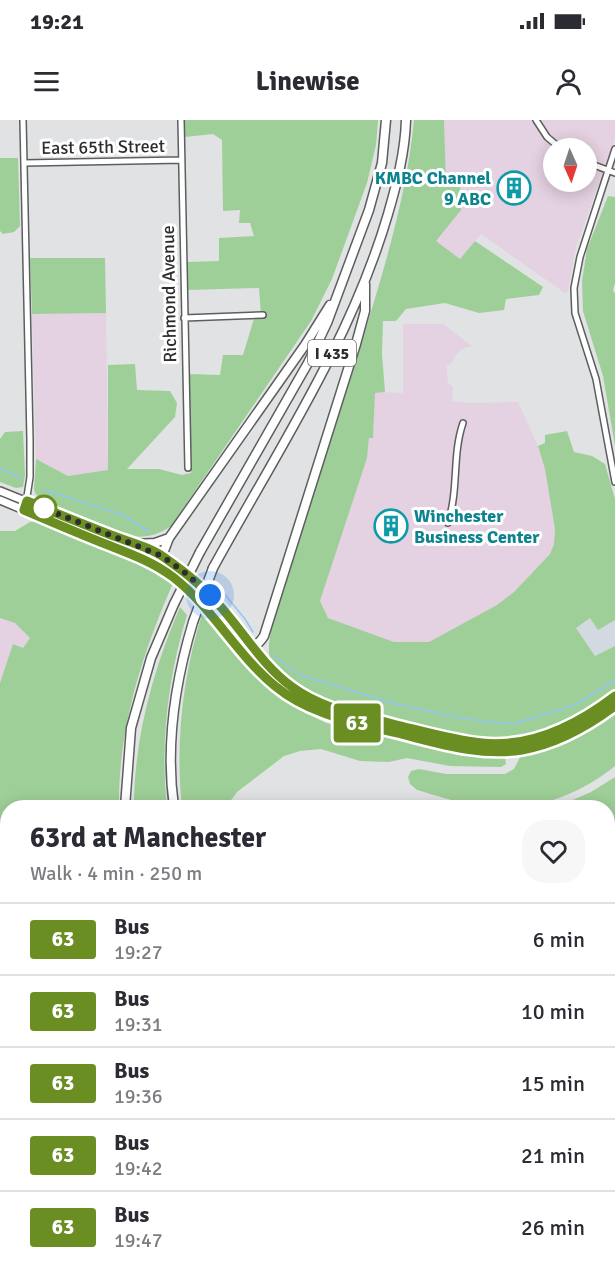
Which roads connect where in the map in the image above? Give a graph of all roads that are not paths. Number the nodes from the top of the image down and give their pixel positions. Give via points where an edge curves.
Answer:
1 (23, 120) edge
2 (181, 120) edge
3 (386, 120) edge
4 (406, 120) edge
5 (536, 120) edge
6 (548, 138) edge
7 (615, 149) edge
8 (182, 160) junction
9 (24, 163) junction
10 (597, 166) edge
11 (608, 171) junction
12 (615, 173) edge
13 (365, 279) junction
14 (339, 289) junction
15 (263, 315) dead end
16 (184, 318) junction
17 (463, 423) dead end
18 (188, 468) dead end
19 (615, 482) edge
20 (0, 491) edge
21 (0, 500) edge
22 (27, 501) junction
23 (24, 510) junction
24 (448, 523) dead end
25 (169, 538) junction
26 (135, 544) junction
27 (162, 556) junction
28 (161, 569) junction
29 (239, 648) junction
30 (252, 648) junction
31 (615, 696) edge
32 (615, 706) edge
33 (125, 800) edge
34 (174, 800) edge

1 - 9 street
2 - 8 street, Richmond Avenue
3 - 14 highway, I 435 via 382,163 369,210
4 - 13 highway, I 435 via 397,181
5 - 6 street
7 - 11 street
8 - 9 street, East 65th Street
8 - 16 street, Richmond Avenue
9 - 22 street via 30,439
10 - 11 street
11 - 12 street
11 - 19 street via 580,257 574,304 596,379
13 - 30 highway via 365,311 345,381 264,636
13 - 34 highway, I 435, bridge via 326,367 213,568 193,622 181,663 171,734
14 - 25 highway via 292,364
14 - 33 highway, I 435, bridge via 308,363 200,552 151,658 130,728
15 - 16 street
16 - 18 street, Richmond Avenue
17 - 24 street via 457,441 454,503
20 - 22 main road
21 - 23 main road
22 - 23 street
22 - 26 main road
23 - 28 main road
25 - 26 highway
25 - 27 highway
26 - 27 main road
27 - 28 highway
27 - 30 main road via 210,595
28 - 29 main road via 202,603
29 - 30 highway
29 - 32 main road via 273,684 316,711 460,749 492,752 541,746 595,722
30 - 31 main road via 291,686 314,701 344,712 484,743 553,733

